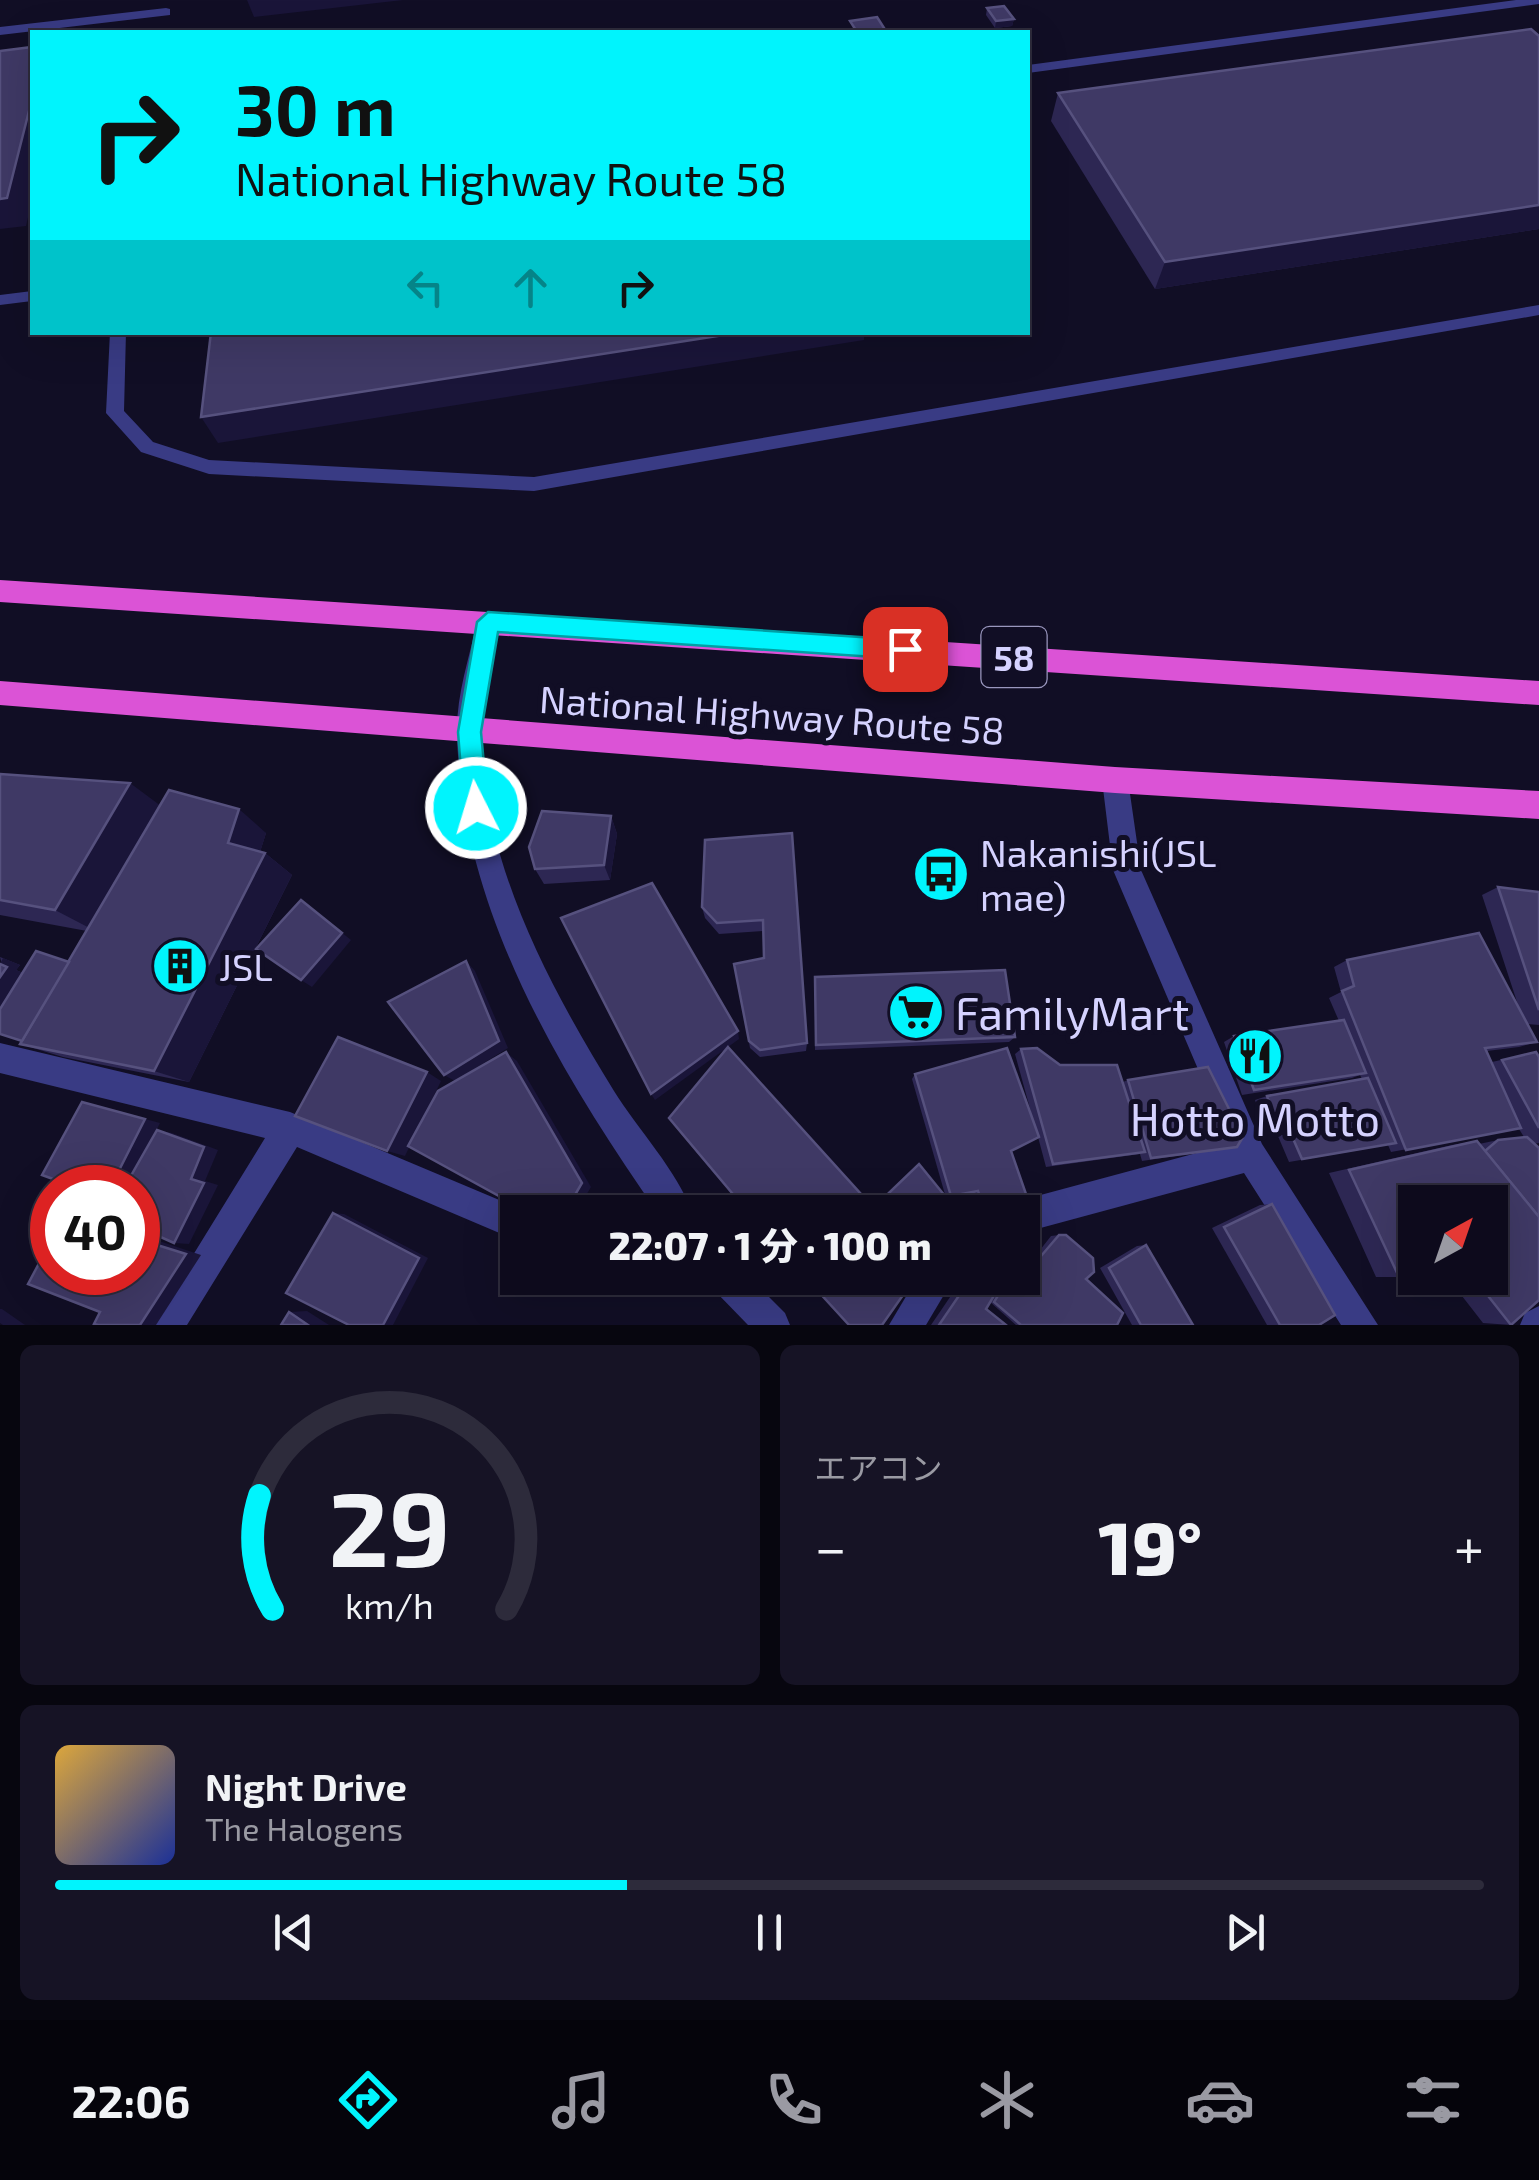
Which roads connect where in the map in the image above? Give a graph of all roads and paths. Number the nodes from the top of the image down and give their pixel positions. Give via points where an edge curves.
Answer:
1 (1536, 2) edge
2 (167, 6) edge
3 (0, 31) edge
4 (1030, 69) edge
5 (30, 296) edge
6 (0, 300) edge
7 (1539, 310) edge
8 (118, 335) edge
9 (0, 591) edge
10 (488, 622) junction
11 (0, 693) edge
12 (1539, 693) edge
13 (470, 732) junction
14 (1115, 780) junction
15 (1539, 805) edge
16 (0, 1058) edge
17 (290, 1128) junction
18 (1251, 1155) junction
19 (664, 1195) edge
20 (1040, 1212) edge
21 (500, 1217) edge
22 (743, 1295) edge
23 (926, 1295) edge
24 (167, 1325) edge
25 (773, 1325) edge
26 (906, 1325) edge
27 (1361, 1325) edge

1 - 4 lane
2 - 3 lane
5 - 6 lane
7 - 8 lane via 534,484 210,467 148,447 115,413
9 - 10 highway, National Highway Route 58 / 58
10 - 12 highway, National Highway Route 58 / 58
10 - 13 street
11 - 13 highway, National Highway Route 58
13 - 14 highway, National Highway Route 58
13 - 19 street via 486,858 551,1014
14 - 15 highway, National Highway Route 58
14 - 18 street via 1127,870
16 - 17 street
17 - 21 street
17 - 24 street
18 - 20 street
18 - 27 street
22 - 25 street
23 - 26 street

